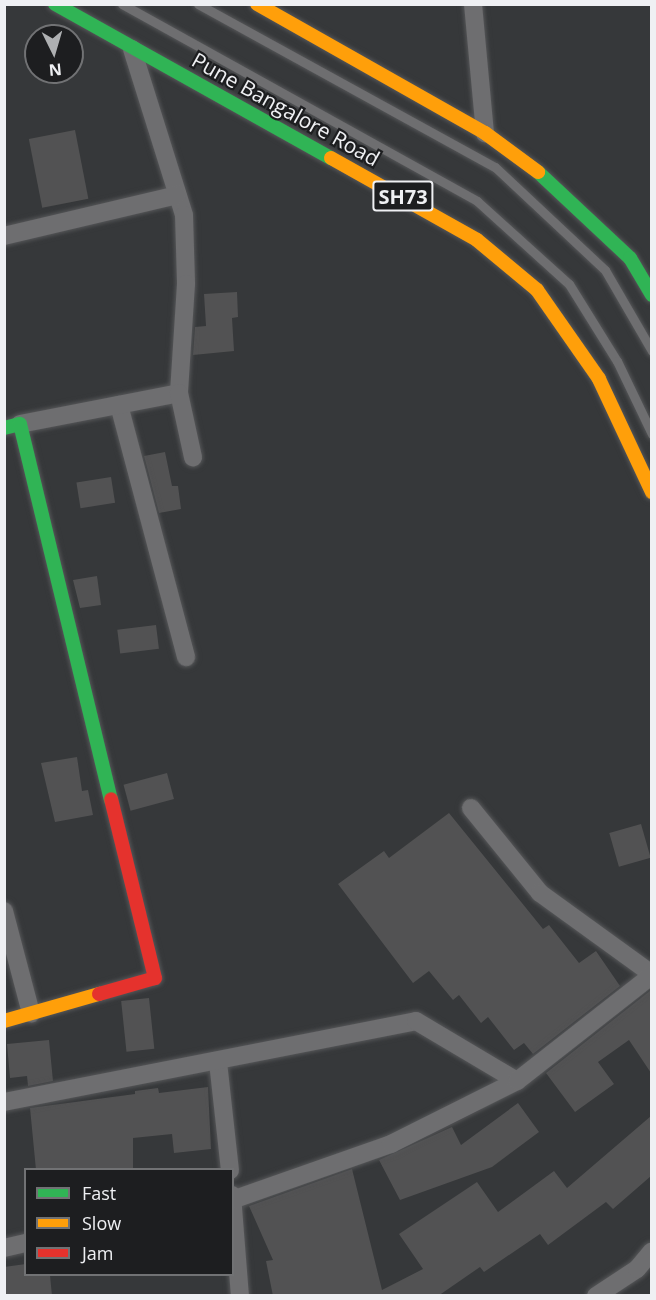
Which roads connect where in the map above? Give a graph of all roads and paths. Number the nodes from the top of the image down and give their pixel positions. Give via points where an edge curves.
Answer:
1 (55, 4) edge
2 (122, 4) edge
3 (198, 4) edge
4 (257, 4) edge
5 (473, 4) edge
6 (132, 49) junction
7 (485, 134) junction
8 (177, 195) junction
9 (4, 236) edge
10 (651, 295) edge
11 (651, 351) edge
12 (179, 393) junction
13 (119, 405) junction
14 (12, 426) edge
15 (651, 434) edge
16 (193, 457) dead end
17 (651, 492) edge
18 (186, 657) dead end
19 (471, 808) dead end
20 (4, 912) edge
21 (651, 975) edge
22 (31, 1013) junction
23 (4, 1021) edge
24 (218, 1062) junction
25 (517, 1081) junction
26 (4, 1102) edge
27 (230, 1168) edge
28 (234, 1200) edge
29 (234, 1214) edge
30 (24, 1243) edge
31 (4, 1248) edge
32 (651, 1251) edge
33 (240, 1296) edge
34 (596, 1296) edge

1 - 6 main road, Pune Bangalore Road / SH73
2 - 15 lane via 477,201 569,284 616,361
3 - 11 lane via 495,167 605,270
4 - 7 main road
5 - 7 street
6 - 8 street
6 - 17 main road, Pune Bangalore Road / SH73 via 424,208 477,240 537,290 599,379
7 - 10 main road via 531,166 630,258
8 - 9 street
8 - 12 street via 184,215 186,284
12 - 13 street
12 - 16 street
13 - 14 street
13 - 18 street
14 - 22 main road via 155,978
19 - 21 street via 540,893
20 - 22 street
21 - 25 street
22 - 23 main road
24 - 25 street via 416,1021
24 - 26 street
24 - 27 street
25 - 28 street via 392,1144
29 - 33 street
30 - 31 street
32 - 34 street via 637,1269

